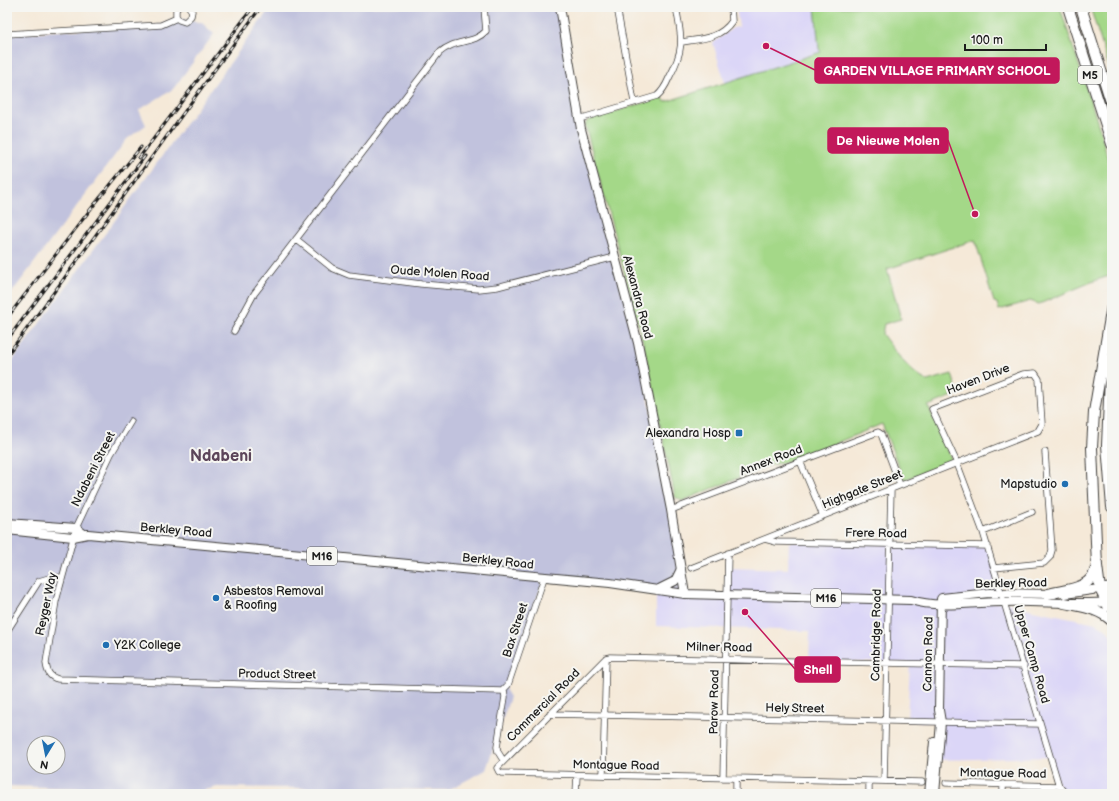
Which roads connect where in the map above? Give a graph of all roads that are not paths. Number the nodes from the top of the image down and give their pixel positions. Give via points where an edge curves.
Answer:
1 (178, 7) edge
2 (189, 7) edge
3 (484, 7) edge
4 (560, 7) edge
5 (617, 7) edge
6 (676, 7) edge
7 (731, 7) edge
8 (1068, 7) edge
9 (1081, 7) edge
10 (177, 18) junction
11 (7, 34) edge
12 (682, 42) junction
13 (634, 102) junction
14 (1112, 105) edge
15 (579, 119) junction
16 (1112, 144) edge
17 (296, 240) junction
18 (615, 257) junction
19 (1112, 306) edge
20 (234, 331) dead end
21 (1112, 359) edge
22 (932, 408) joint
23 (131, 421) dead end
24 (1040, 429) joint
25 (1045, 452) dead end
26 (800, 461) junction
27 (957, 463) junction
28 (900, 485) junction
29 (891, 489) junction
30 (1112, 507) edge
31 (671, 510) junction
32 (1032, 512) dead end
33 (822, 516) junction
34 (7, 523) edge
35 (76, 528) junction
36 (7, 530) edge
37 (984, 532) junction
38 (84, 534) junction
39 (73, 537) junction
40 (765, 539) junction
41 (889, 545) junction
42 (988, 546) junction
43 (728, 554) junction
44 (1097, 566) junction
45 (691, 568) dead end
46 (994, 568) junction
47 (681, 570) junction
48 (62, 577) junction
49 (544, 578) junction
50 (1112, 587) edge
51 (1100, 589) junction
52 (1112, 590) edge
53 (656, 591) junction
54 (1002, 593) junction
55 (685, 594) junction
56 (1048, 594) junction
57 (726, 596) junction
58 (888, 600) junction
59 (941, 601) junction
60 (1005, 602) junction
61 (1064, 603) junction
62 (1110, 603) edge
63 (1112, 620) edge
64 (7, 631) edge
65 (606, 658) junction
66 (726, 658) junction
67 (887, 663) junction
68 (940, 663) junction
69 (1024, 666) junction
70 (50, 675) joint
71 (505, 690) junction
72 (550, 714) junction
73 (605, 714) junction
74 (724, 717) junction
75 (886, 720) junction
76 (938, 722) junction
77 (1040, 724) junction
78 (503, 760) junction
79 (936, 760) junction
80 (497, 768) joint
81 (577, 775) junction
82 (603, 775) junction
83 (723, 778) junction
84 (736, 779) junction
85 (870, 781) junction
86 (884, 781) junction
87 (922, 782) dead end
88 (946, 783) dead end
89 (1003, 784) junction
90 (1059, 786) junction
91 (576, 794) edge
92 (736, 794) edge
93 (869, 794) edge
94 (930, 794) edge
95 (935, 794) edge
96 (1003, 794) edge
97 (1066, 794) edge

1 - 10 street via 175,13
2 - 10 street via 192,14 190,19 182,22
3 - 17 street via 486,31 474,40 455,42 439,52
4 - 15 main road, Alexandra Road
5 - 13 street
6 - 12 street
7 - 12 street via 732,21 716,35
8 - 16 highway, M5
9 - 14 highway, M5
10 - 11 street via 161,25
12 - 13 street via 679,58 661,93
13 - 15 street
15 - 18 main road, Alexandra Road
17 - 18 street, Oude Molen Road via 332,268 349,275 479,289
17 - 20 street via 254,294
18 - 31 main road, Alexandra Road via 638,343
19 - 44 highway via 1094,412 1092,448
21 - 30 highway via 1107,445
22 - 24 street, Haven Drive via 1032,372 1039,379 1042,424
22 - 27 street, Upper Camp Road
23 - 35 street, Ndabeni Street via 111,454
24 - 27 street, Highgate Street
25 - 46 street via 1052,550 1050,557 1044,562
26 - 28 street, Annex Road via 878,432 881,434
26 - 31 street, Annex Road
26 - 33 street
27 - 28 street, Highgate Street
27 - 37 street, Upper Camp Road
28 - 29 street, Highgate Street
29 - 33 street, Highgate Street
29 - 41 street, Cambridge Road
31 - 47 main road, Alexandra Road
32 - 37 street
33 - 40 street, Highgate Street
34 - 35 main road
35 - 38 main road
35 - 39 street, Ndabeni Street
36 - 39 main road, Berkley Road / M16
37 - 42 street, Upper Camp Road
38 - 39 main road, Berkley Road / M16
38 - 49 main road, Berkley Road / M16
39 - 48 street, Reyger Way
40 - 41 street, Frere Road via 776,542
40 - 43 street, Highgate Street
41 - 42 street, Frere Road
41 - 58 street, Cambridge Road
42 - 46 street, Upper Camp Road
43 - 45 street, Highgate Street
43 - 57 street, Parow Road
44 - 51 highway
44 - 56 highway via 1095,574 1086,584
46 - 54 street, Upper Camp Road
47 - 53 main road via 675,581
47 - 55 main road, Alexandra Road
48 - 64 street via 39,581
48 - 70 street, Reyger Way via 46,663
49 - 53 main road, Berkley Road / M16 via 610,583
49 - 71 street, Bax Street
50 - 51 main road, Berkley Road / M16
51 - 56 main road, Berkley Road / M16 via 1072,594
51 - 62 highway
52 - 62 highway
53 - 55 main road, Berkley Road / M16
54 - 56 main road, Berkley Road / M16
54 - 59 main road, Berkley Road / M16
54 - 60 street, Upper Camp Road
55 - 57 main road, Berkley Road / M16
57 - 58 main road, Berkley Road / M16
57 - 66 street, Parow Road
58 - 59 main road, Berkley Road / M16 via 920,598
58 - 67 street, Cambridge Road
59 - 60 main road, Berkley Road / M16
59 - 68 main road, Cannon Road
60 - 61 main road, Berkley Road / M16
60 - 69 street, Upper Camp Road
61 - 62 main road, Berkley Road / M16
61 - 63 highway via 1093,609
62 - 63 highway
65 - 66 street, Milner Road
65 - 72 street, Commercial Road
65 - 73 street
66 - 67 street, Milner Road
66 - 74 street, Parow Road
67 - 68 street, Milner Road
67 - 75 street, Cambridge Road
68 - 69 street, Milner Road
68 - 76 main road, Cannon Road
69 - 77 street, Upper Camp Road
70 - 71 street, Product Street via 58,679
71 - 78 street, Bax Street via 497,747
72 - 73 street, Hely Street
72 - 78 street, Commercial Road
73 - 74 street, Hely Street
73 - 82 street
74 - 75 street, Hely Street
74 - 83 street, Parow Road
75 - 76 street, Hely Street
75 - 86 street, Cambridge Road
76 - 77 street, Hely Street
76 - 79 main road, Cannon Road
77 - 90 street, Upper Camp Road
78 - 80 street, Commercial Road
79 - 94 main road, Cannon Road
79 - 95 main road, Cannon Road
80 - 81 street, Montague Road via 502,773
81 - 82 street, Montague Road
81 - 91 street
82 - 83 street, Montague Road
83 - 84 street, Montague Road
84 - 85 street, Montague Road
84 - 92 street
85 - 86 street, Montague Road
85 - 93 street
86 - 87 street, Montague Road
88 - 89 street, Montague Road
89 - 90 street, Montague Road
89 - 96 street
90 - 97 street, Upper Camp Road

